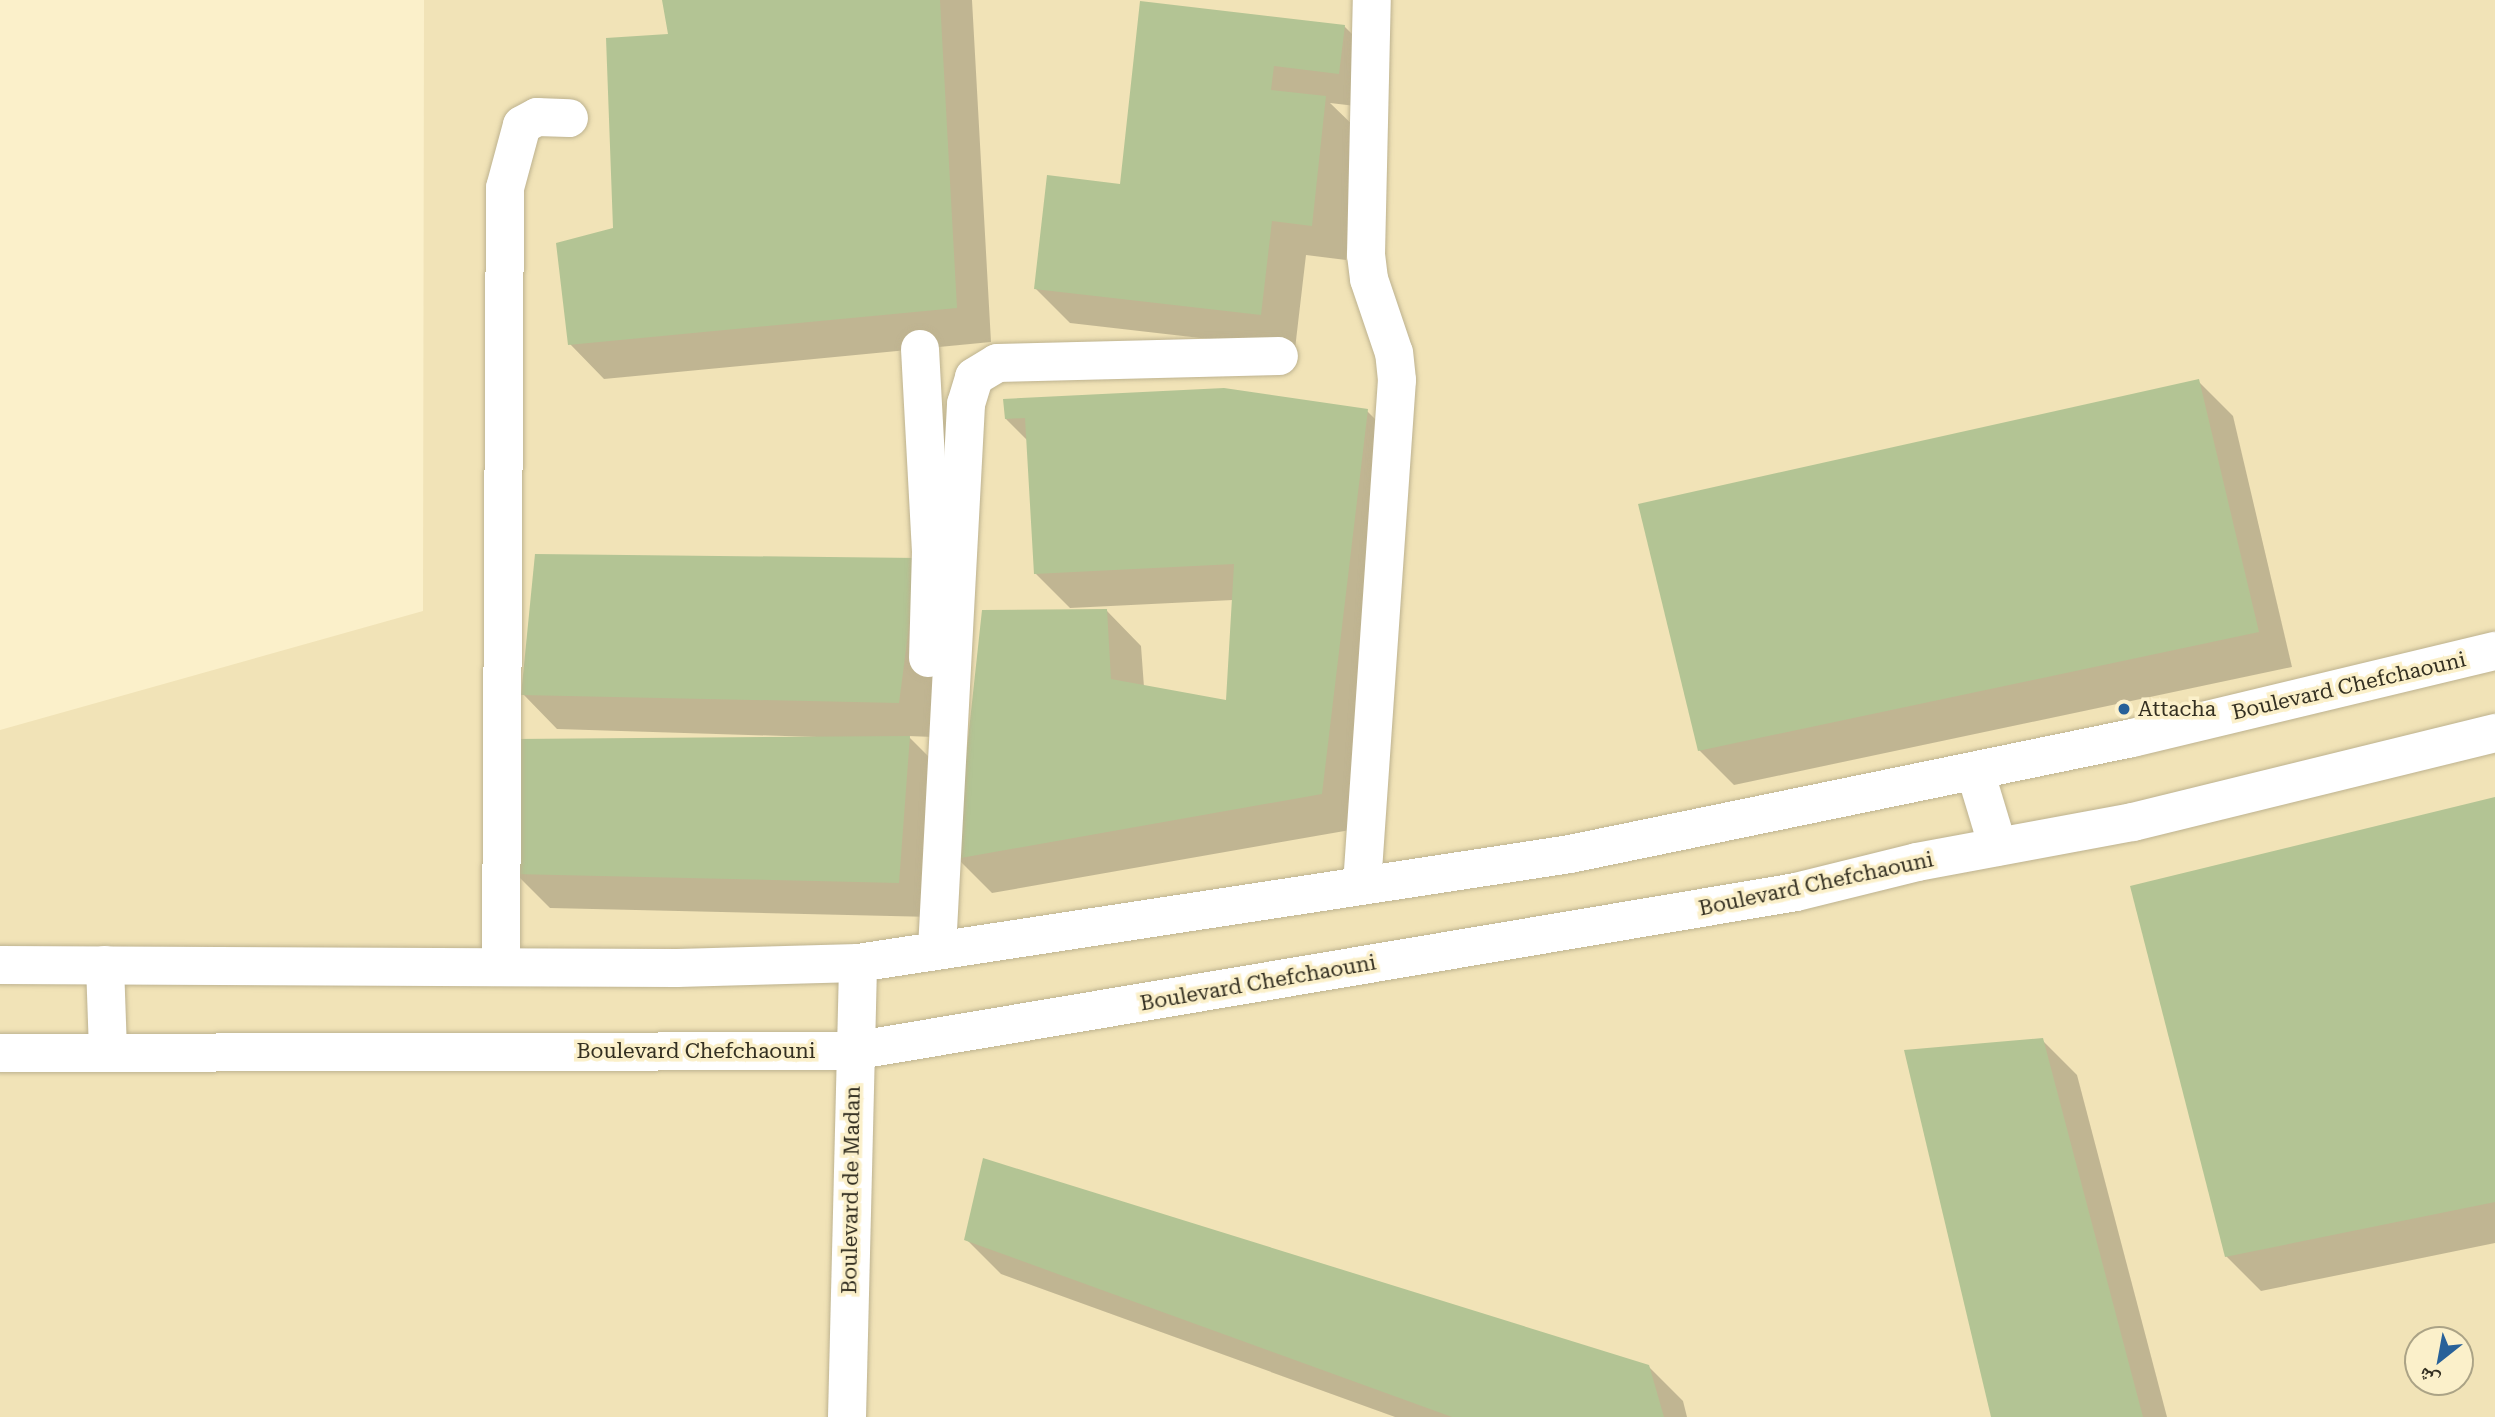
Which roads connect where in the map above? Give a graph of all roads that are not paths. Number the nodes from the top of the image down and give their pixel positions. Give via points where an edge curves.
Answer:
1 (1372, 0) edge
2 (569, 118) dead end
3 (920, 349) dead end
4 (1279, 356) dead end
5 (946, 551) junction
6 (2495, 651) edge
7 (2495, 733) edge
8 (1975, 771) junction
9 (1998, 847) junction
10 (1363, 885) junction
11 (928, 951) junction
12 (858, 963) junction
13 (0, 965) edge
14 (105, 965) junction
15 (500, 967) junction
16 (853, 1051) junction
17 (107, 1052) junction
18 (0, 1053) edge
19 (847, 1417) edge

1 - 10 street via 1366,255 1369,279 1394,353 1397,380
2 - 15 street via 537,117 522,125 505,188
3 - 5 street
4 - 5 street via 997,363 985,368 967,389
5 - 11 street
6 - 8 street, Boulevard Chefchaouni
7 - 9 street, Boulevard Chefchaouni via 2133,822
8 - 9 street
8 - 10 street, Boulevard Chefchaouni via 1570,854
9 - 16 street, Boulevard Chefchaouni via 1796,892
10 - 11 street, Boulevard Chefchaouni
11 - 12 street, Boulevard Chefchaouni
12 - 15 street, Boulevard Chefchaouni
12 - 16 street, Boulevard de Madan
13 - 14 street, Boulevard Chefchaouni
14 - 15 street, Boulevard Chefchaouni
14 - 17 street
16 - 17 street, Boulevard Chefchaouni
16 - 19 street, Boulevard de Madan
17 - 18 street, Boulevard Chefchaouni

